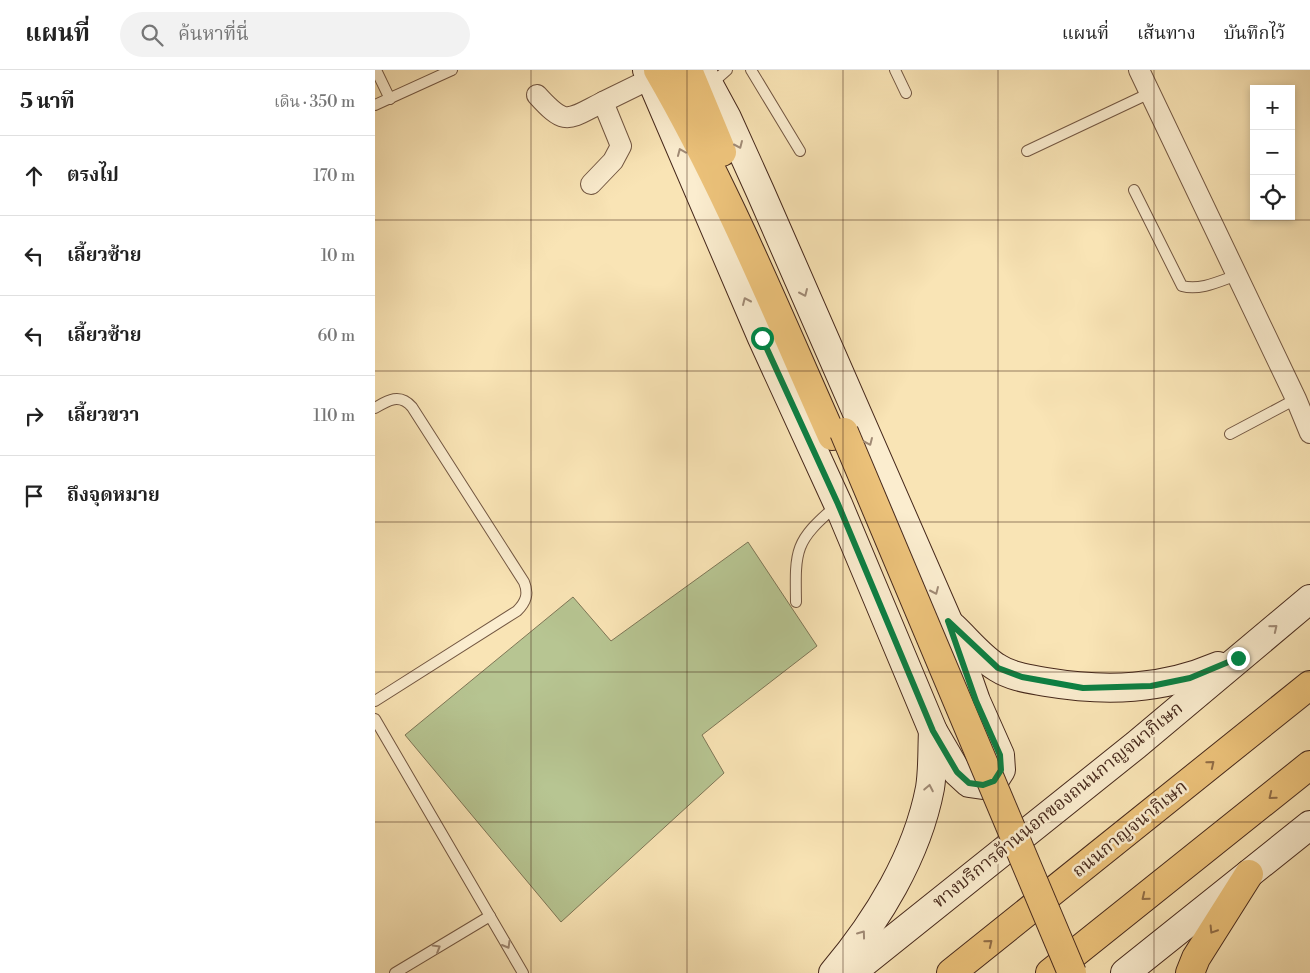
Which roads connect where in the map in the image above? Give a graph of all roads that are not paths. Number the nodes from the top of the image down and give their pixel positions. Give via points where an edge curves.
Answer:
1 (376, 70) edge
2 (451, 70) edge
3 (688, 70) edge
4 (751, 70) edge
5 (895, 70) edge
6 (1139, 70) edge
7 (652, 73) edge
8 (712, 75) edge
9 (1150, 93) junction
10 (906, 94) dead end
11 (537, 95) dead end
12 (390, 98) junction
13 (603, 102) junction
14 (375, 105) edge
15 (800, 151) dead end
16 (1027, 151) dead end
17 (591, 184) dead end
18 (1134, 190) dead end
19 (1237, 275) junction
20 (1296, 398) junction
21 (375, 408) edge
22 (1310, 433) edge
23 (838, 434) junction
24 (1230, 434) dead end
25 (838, 504) junction
26 (1310, 599) edge
27 (796, 602) dead end
28 (948, 621) junction
29 (1238, 658) junction
30 (1310, 685) edge
31 (375, 701) edge
32 (375, 719) edge
33 (933, 731) junction
34 (1310, 765) edge
35 (1310, 825) edge
36 (1249, 874) junction
37 (490, 916) junction
38 (395, 973) edge
39 (523, 973) edge
40 (833, 973) edge
41 (851, 973) edge
42 (951, 973) edge
43 (1050, 973) edge
44 (1058, 973) edge
45 (1072, 973) edge
46 (1125, 973) edge
47 (1190, 973) edge

1 - 12 lane
2 - 12 lane
3 - 23 main road
4 - 15 lane
5 - 10 lane
6 - 9 street
7 - 13 street
7 - 23 main road via 704,154
25 -> 7 main road via 758,330
8 -> 28 main road
9 - 16 lane
9 - 19 street
11 - 13 street via 554,114 565,118
12 - 14 lane
13 - 17 street via 621,146 616,157
18 - 19 lane via 1182,286 1202,286
19 - 20 street
20 - 22 street
20 - 24 lane
21 - 31 lane via 394,398 412,406 524,582 527,594 517,611
23 - 44 main road
23 - 45 main road, bridge
25 - 27 lane via 809,531 801,545 795,562
25 - 33 main road
29 -> 26 main road, ทางบริการด้านนอกของถนนกาญจนาภิเษก
28 - 29 main road via 998,668 1022,677 1083,688 1151,686 1190,678
28 - 33 main road via 976,701 1000,755 1001,770 994,781 983,785 969,783 957,772
29 - 41 main road, ทางบริการด้านนอกของถนนกาญจนาภิเษก via 1136,745
42 -> 30 main road, ถนนกาญจนาภิเษก
32 - 37 lane
40 -> 33 main road via 877,913 902,868 929,789
34 -> 43 main road
35 - 36 main road
36 - 46 main road
36 -> 47 main road via 1196,958
38 -> 37 lane
37 -> 39 lane

